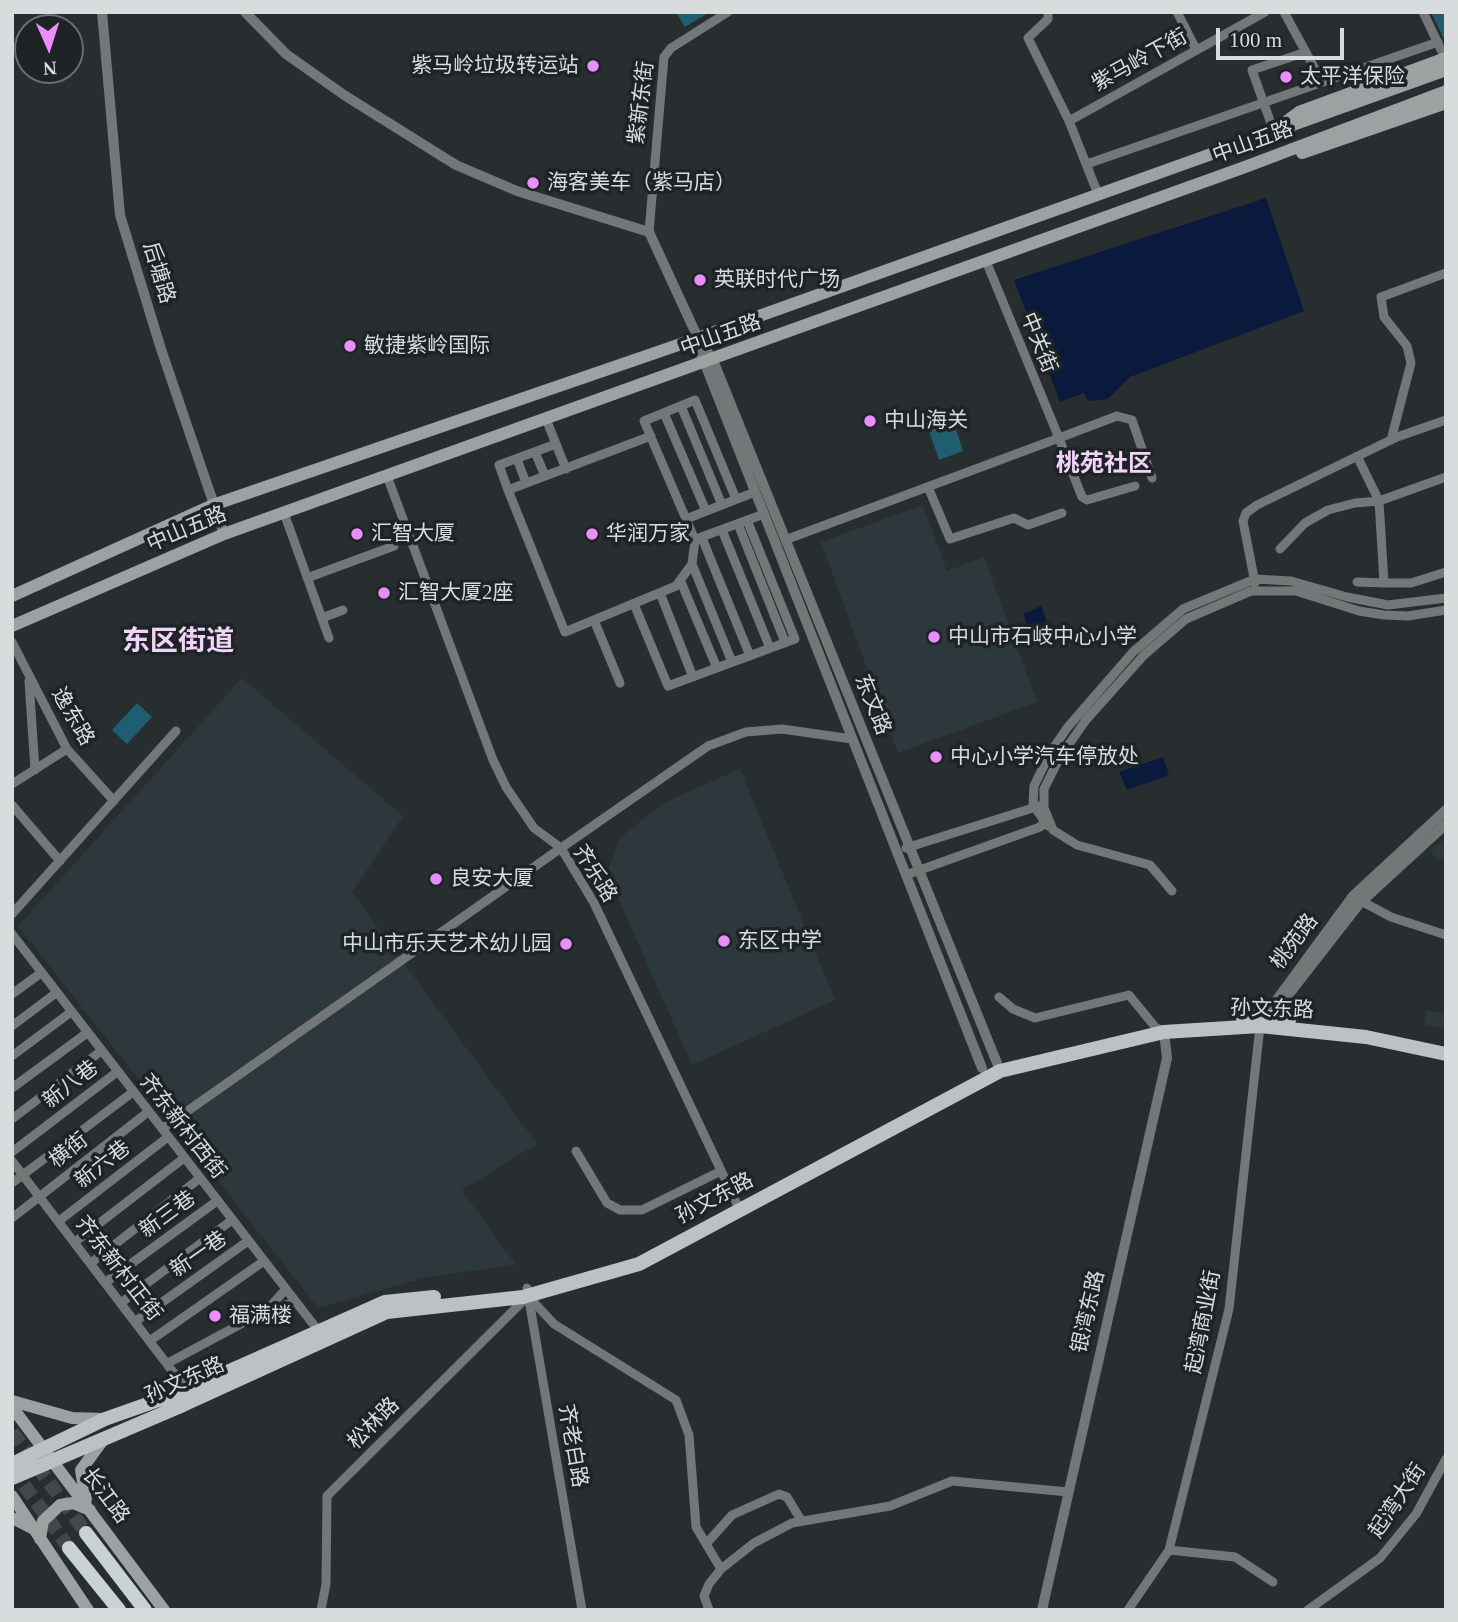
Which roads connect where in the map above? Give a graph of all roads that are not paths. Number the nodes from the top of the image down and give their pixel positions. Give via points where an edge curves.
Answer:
1 (102, 12) edge
2 (245, 12) edge
3 (728, 12) edge
4 (1048, 12) edge
5 (1177, 12) edge
6 (1265, 12) edge
7 (1284, 12) edge
8 (1423, 12) edge
9 (1438, 42) junction
10 (1196, 49) junction
11 (1306, 52) junction
12 (1445, 58) edge
13 (1446, 70) edge
14 (1342, 75) junction
15 (1322, 82) junction
16 (1446, 90) edge
17 (1349, 93) junction
18 (1446, 103) edge
19 (1069, 121) junction
20 (1274, 132) junction
21 (1281, 153) junction
22 (1087, 164) junction
23 (1098, 194) junction
24 (649, 232) junction
25 (986, 261) junction
26 (1446, 274) edge
27 (698, 338) junction
28 (708, 361) junction
29 (681, 406) junction
30 (664, 413) junction
31 (546, 419) junction
32 (1446, 420) edge
33 (651, 436) junction
34 (1059, 438) junction
35 (1391, 440) junction
36 (556, 444) junction
37 (535, 452) junction
38 (1357, 456) junction
39 (517, 458) junction
40 (566, 469) junction
41 (387, 476) junction
42 (545, 476) junction
43 (1446, 477) edge
44 (1152, 478) dead end
45 (526, 483) junction
46 (1135, 486) dead end
47 (928, 487) junction
48 (509, 490) junction
49 (755, 492) junction
50 (736, 499) junction
51 (1379, 501) junction
52 (214, 505) junction
53 (722, 505) junction
54 (706, 511) junction
55 (284, 513) junction
56 (1062, 513) dead end
57 (764, 514) junction
58 (686, 519) junction
59 (742, 522) junction
60 (722, 530) junction
61 (224, 534) junction
62 (698, 539) junction
63 (785, 540) junction
64 (394, 546) dead end
65 (1280, 549) dead end
66 (692, 564) junction
67 (1446, 572) edge
68 (307, 578) junction
69 (1255, 579) junction
70 (681, 582) junction
71 (1357, 582) dead end
72 (1384, 583) junction
73 (1257, 590) junction
74 (660, 593) junction
75 (12, 596) edge
76 (1446, 598) edge
77 (634, 604) junction
78 (343, 610) dead end
79 (1446, 610) edge
80 (322, 618) junction
81 (594, 620) junction
82 (12, 626) edge
83 (329, 638) dead end
84 (12, 642) edge
85 (770, 648) junction
86 (750, 656) junction
87 (732, 662) junction
88 (717, 668) junction
89 (29, 676) junction
90 (693, 677) junction
91 (620, 683) dead end
92 (176, 731) dead end
93 (852, 739) junction
94 (67, 749) junction
95 (35, 770) junction
96 (12, 784) edge
97 (114, 801) junction
98 (12, 805) edge
99 (1033, 805) junction
100 (1044, 810) junction
101 (1446, 810) edge
102 (1045, 823) junction
103 (1446, 824) edge
104 (1053, 830) junction
105 (909, 847) junction
106 (561, 848) junction
107 (896, 851) junction
108 (60, 861) junction
109 (918, 871) junction
110 (1384, 874) junction
111 (906, 875) junction
112 (1172, 891) dead end
113 (1361, 901) junction
114 (12, 914) edge
115 (12, 934) edge
116 (1446, 935) edge
117 (41, 973) junction
118 (56, 993) junction
119 (12, 994) edge
120 (999, 997) dead end
121 (71, 1012) junction
122 (1265, 1020) junction
123 (12, 1026) edge
124 (1160, 1030) junction
125 (87, 1033) junction
126 (1446, 1046) edge
127 (102, 1051) junction
128 (1446, 1054) edge
129 (12, 1056) edge
130 (997, 1063) junction
131 (982, 1068) junction
132 (117, 1072) junction
133 (12, 1088) edge
134 (133, 1092) junction
135 (148, 1112) junction
136 (12, 1119) edge
137 (165, 1133) junction
138 (576, 1151) dead end
139 (12, 1152) edge
140 (184, 1158) junction
141 (12, 1161) edge
142 (721, 1171) junction
143 (23, 1175) junction
144 (200, 1178) junction
145 (12, 1183) edge
146 (40, 1197) junction
147 (217, 1200) junction
148 (737, 1204) junction
149 (12, 1218) edge
150 (232, 1220) junction
151 (59, 1221) junction
152 (248, 1241) junction
153 (75, 1242) junction
154 (264, 1261) junction
155 (91, 1263) junction
156 (106, 1282) junction
157 (285, 1290) junction
158 (528, 1292) junction
159 (122, 1302) junction
160 (295, 1302) junction
161 (267, 1310) junction
162 (136, 1321) junction
163 (322, 1335) junction
164 (151, 1340) junction
165 (168, 1363) junction
166 (191, 1395) junction
167 (12, 1401) edge
168 (12, 1407) edge
169 (105, 1419) junction
170 (103, 1440) junction
171 (49, 1456) junction
172 (1446, 1459) edge
173 (12, 1464) edge
174 (12, 1478) edge
175 (1068, 1492) junction
176 (12, 1496) edge
177 (90, 1510) junction
178 (12, 1518) edge
179 (801, 1520) junction
180 (86, 1533) tunnel mouth
181 (37, 1534) junction
182 (706, 1544) junction
183 (69, 1548) tunnel mouth
184 (1169, 1550) junction
185 (721, 1569) junction
186 (1273, 1582) dead end
187 (88, 1610) edge
188 (119, 1610) edge
189 (145, 1610) edge
190 (164, 1610) edge
191 (321, 1610) edge
192 (582, 1610) edge
193 (709, 1610) edge
194 (1042, 1610) edge
195 (1129, 1610) edge
196 (1308, 1610) edge

1 - 52 street, 后塘路 via 120,215
2 - 24 street via 286,54 456,165 517,191
3 - 24 street, 紫新东街 via 664,57
4 - 19 street via 1048,19 1028,37
5 - 10 street
6 - 10 street, 紫马岭下街
7 - 11 street
8 - 9 street
9 - 12 street
9 - 14 street
10 - 19 street, 紫马岭下街
11 - 15 street
11 - 20 street via 1252,70
12 - 17 main road, 中山五路
13 - 20 main road, 中山五路
14 - 15 street
14 - 17 street
15 - 22 street
16 - 21 main road, 中山五路
17 - 20 main road, 中山五路 via 1287,118
18 - 21 main road via 1305,152
19 - 22 street
20 - 23 main road, 中山五路
21 - 25 main road, 中山五路
22 - 23 street
23 - 27 main road, 中山五路
24 - 27 street
25 - 28 main road, 中山五路
25 - 34 street, 中关街
26 - 35 street via 1381,297 1384,317 1407,346 1411,363
27 - 28 street
27 - 52 main road, 中山五路
28 - 31 main road, 中山五路
28 - 49 street, 东文路
28 - 63 street, 东文路
29 - 30 street
29 - 50 street via 695,400
29 - 53 street
30 - 33 street via 644,421
30 - 54 street
31 - 36 street
31 - 41 main road, 中山五路
32 - 35 street
33 - 40 street
33 - 58 street
34 - 44 street via 1117,416 1132,419
34 - 46 street, 中关街 via 1082,497 1087,500
34 - 47 street
35 - 38 street
36 - 37 street
36 - 40 street
37 - 39 street
37 - 42 street
38 - 51 street
38 - 69 street via 1246,513 1243,521
39 - 45 street
39 - 48 street via 499,465
40 - 42 street
41 - 55 main road, 中山五路
41 - 106 street via 493,760 534,828
42 - 45 street
43 - 51 street
45 - 48 street
47 - 56 street via 950,539 1014,518 1028,525
47 - 63 street
48 - 81 street via 565,632
49 - 50 street
49 - 57 street, 东文路
50 - 53 street
51 - 65 street via 1328,510 1305,523
51 - 72 street
52 - 61 street, 后塘路
52 - 75 main road, 中山五路
53 - 54 street
54 - 58 street
55 - 61 main road, 中山五路
55 - 68 street
57 - 59 street
57 - 93 street, 东文路
58 - 62 street
59 - 60 street
59 - 85 street via 785,642
60 - 62 street
60 - 85 street
61 - 82 main road, 中山五路
62 - 66 street
62 - 86 street
63 - 105 street, 东文路
64 - 68 street
66 - 70 street
66 - 87 street
67 - 72 street via 1411,583
68 - 80 street
69 - 73 street
69 - 76 street via 1292,581 1388,605
69 - 99 street via 1183,609 1132,652 1050,752 1034,786
70 - 74 street
70 - 88 street
71 - 72 street
73 - 79 street via 1296,591 1384,615
73 - 100 street via 1199,611 1144,655 1060,757 1044,789
74 - 77 street
74 - 90 street
77 - 81 street
77 - 90 street via 668,686
78 - 80 street
80 - 83 street
81 - 91 street
84 - 89 street, 逸东路
85 - 86 street
86 - 87 street
87 - 88 street
88 - 90 street
89 - 94 street, 逸东路
89 - 95 street
92 - 97 street
93 - 106 street via 782,729 746,732 708,746
93 - 107 street, 东文路
94 - 95 street
94 - 97 street, 逸东路
95 - 96 street
97 - 108 street
98 - 108 street
99 - 100 street
99 - 102 street
99 - 105 street
100 - 102 street
100 - 104 street
101 - 110 street, 桃苑路
102 - 104 street
102 - 109 street
103 - 110 street, 桃苑路
104 - 112 street via 1077,845 1150,865
105 - 107 street
105 - 109 street, 东文路
106 - 137 street, 齐乐路
106 - 142 street, 齐乐路 via 594,903
107 - 111 street, 东文路
108 - 114 street
109 - 111 street
109 - 130 street, 东文路
110 - 113 street, 桃苑路
110 - 122 street, 桃苑路 via 1353,896
111 - 131 street, 东文路
113 - 116 street via 1391,917
113 - 122 street, 桃苑路
115 - 117 street, 齐东新村西街
117 - 118 street, 齐东新村西街
117 - 119 street
118 - 121 street, 齐东新村西街
118 - 123 street
120 - 124 street via 1035,1018 1129,995
121 - 125 street, 齐东新村西街
121 - 129 street
122 - 124 main road, 孙文东路
122 - 126 main road, 孙文东路 via 1365,1030
122 - 128 main road, 孙文东路
122 - 184 street, 起湾商业街 via 1229,1309
124 - 130 main road, 孙文东路
124 - 158 main road, 孙文东路 via 985,1077 639,1264
124 - 175 street, 银湾东路 via 1167,1058
125 - 127 street, 齐东新村西街
125 - 133 street
127 - 132 street, 齐东新村西街
127 - 136 street
130 - 131 main road, 孙文东路
131 - 148 main road, 孙文东路
132 - 134 street, 齐东新村西街
132 - 139 street, 新八巷
134 - 135 street, 齐东新村西街
134 - 143 street
135 - 137 street, 齐东新村西街
135 - 146 street, 横街
137 - 140 street, 齐东新村西街
137 - 151 street, 新六巷
138 - 142 street via 607,1203 620,1210 642,1210
140 - 144 street, 齐东新村西街
140 - 153 street
141 - 143 street, 齐东新村正街
142 - 148 street, 齐乐路
143 - 145 street
143 - 146 street, 齐东新村正街
144 - 147 street, 齐东新村西街
144 - 155 street
146 - 149 street, 横街
146 - 151 street, 齐东新村正街
147 - 150 street, 齐东新村西街
147 - 156 street, 新三巷
148 - 158 main road, 孙文东路 via 636,1256
150 - 152 street, 齐东新村西街
150 - 159 street
151 - 153 street, 齐东新村正街
152 - 154 street, 齐东新村西街
152 - 162 street, 新一巷
153 - 155 street, 齐东新村正街
154 - 157 street, 齐东新村西街
154 - 164 street
155 - 156 street, 齐东新村正街
156 - 159 street, 齐东新村正街
157 - 160 street, 齐东新村西街
157 - 161 street
158 - 163 main road, 孙文东路 via 385,1301
158 - 182 street via 554,1324 676,1400 689,1435 696,1527
158 - 191 street, 松林路 via 327,1496 326,1584
158 - 192 street, 齐老白路
159 - 162 street, 齐东新村正街
160 - 161 street
160 - 163 street, 齐东新村西街
161 - 165 street
162 - 164 street, 齐东新村正街
163 - 166 main road, 孙文东路
164 - 165 street, 齐东新村正街
165 - 166 street, 齐东新村正街
166 - 169 main road, 孙文东路
166 - 170 main road, 孙文东路
167 - 169 main road via 72,1418
168 - 171 main road, 长江路
169 - 171 main road, 孙文东路
170 - 171 main road, 孙文东路
170 - 177 main road via 81,1470
171 - 173 main road, 孙文东路
171 - 174 main road, 孙文东路
171 - 177 main road, 长江路
172 - 196 street, 起湾大街 via 1416,1514 1380,1558
175 - 179 street via 952,1481 890,1506
175 - 194 street, 银湾东路
176 - 181 main road
177 - 181 main road via 73,1503 60,1505
177 - 190 main road, 长江路
178 - 181 main road
179 - 182 street via 787,1497 779,1494 732,1515
179 - 185 street via 754,1543
180 - 189 highway, 长江路
181 - 187 main road
182 - 185 street
183 - 188 highway
184 - 186 street via 1235,1557
184 - 195 street, 起湾商业街
185 - 193 street via 704,1596

